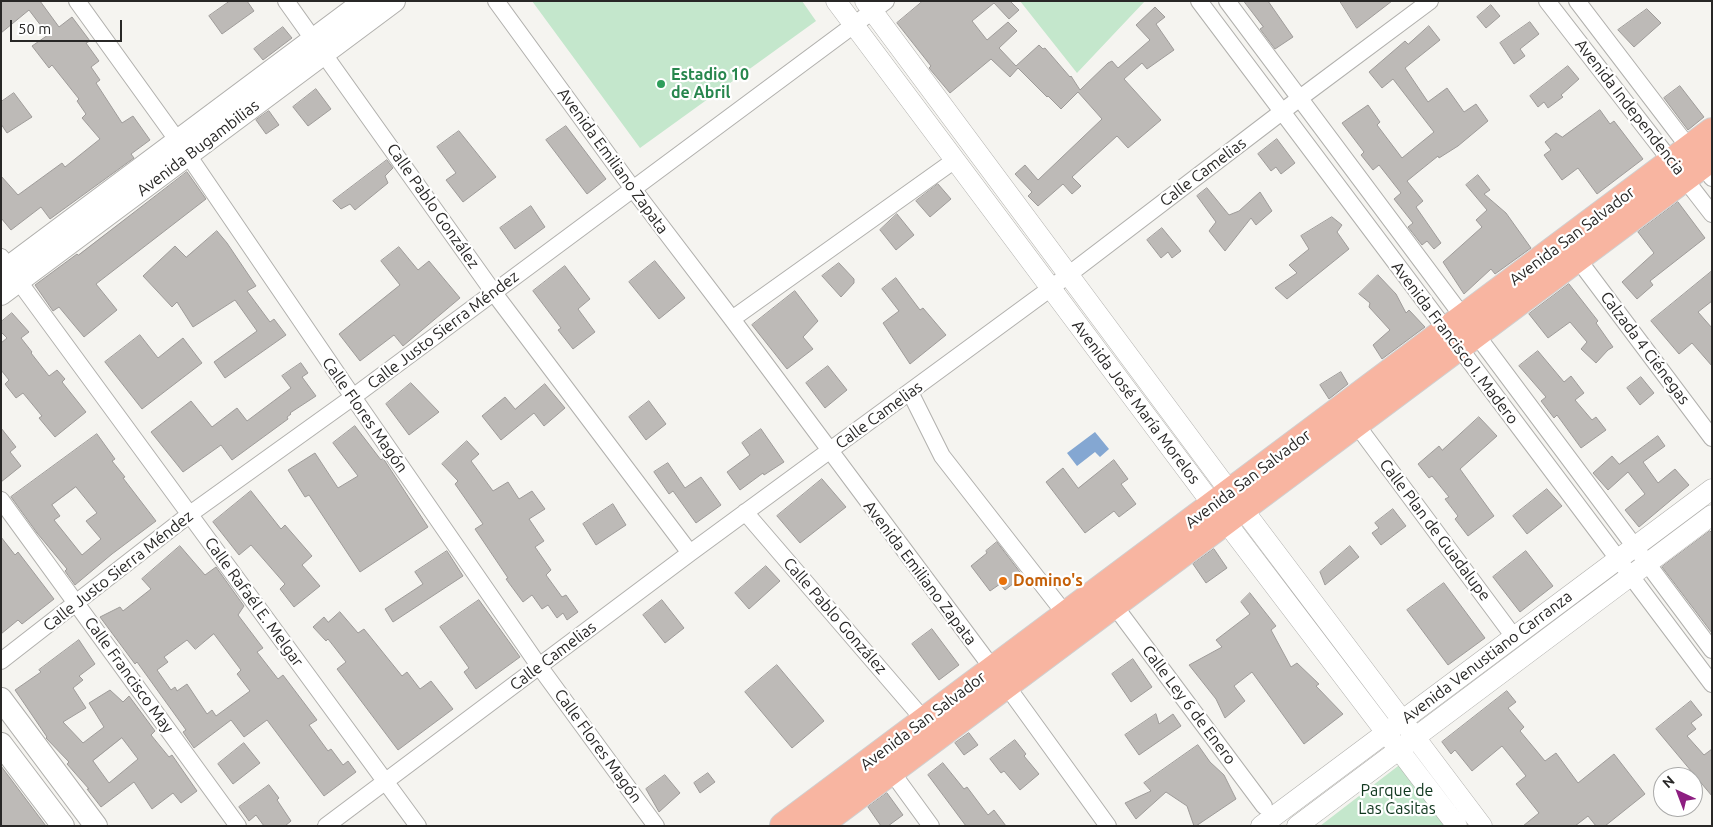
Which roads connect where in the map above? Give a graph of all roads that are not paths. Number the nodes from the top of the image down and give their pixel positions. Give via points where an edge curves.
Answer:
1 (77, 1) edge
2 (286, 1) edge
3 (365, 1) edge
4 (394, 1) edge
5 (496, 1) edge
6 (836, 1) edge
7 (1199, 1) edge
8 (1227, 1) edge
9 (1430, 1) edge
10 (1547, 1) edge
11 (1577, 1) edge
12 (875, 5) edge
13 (854, 24) junction
14 (319, 46) junction
15 (1300, 98) junction
16 (1283, 112) junction
17 (1712, 131) edge
18 (183, 148) junction
19 (955, 160) junction
20 (1695, 165) edge
21 (633, 189) junction
22 (1712, 214) edge
23 (1578, 258) junction
24 (8, 269) edge
25 (1068, 275) junction
26 (1051, 288) junction
27 (494, 293) junction
28 (1, 294) edge
29 (732, 319) junction
30 (1461, 332) junction
31 (910, 392) junction
32 (353, 397) junction
33 (1356, 424) junction
34 (1712, 438) edge
35 (829, 451) junction
36 (1712, 489) edge
37 (1, 500) edge
38 (1228, 507) junction
39 (745, 512) junction
40 (190, 514) junction
41 (1712, 515) edge
42 (1634, 547) junction
43 (690, 553) junction
44 (1617, 559) junction
45 (1639, 570) junction
46 (77, 603) junction
47 (1114, 605) junction
48 (1066, 615) junction
49 (1514, 637) junction
50 (1712, 650) edge
51 (1, 661) edge
52 (539, 666) junction
53 (999, 677) junction
54 (1712, 684) edge
55 (1, 699) edge
56 (924, 720) junction
57 (1402, 720) junction
58 (1386, 732) junction
59 (1415, 736) junction
60 (1, 744) edge
61 (1398, 748) junction
62 (891, 771) junction
63 (385, 781) junction
64 (1264, 806) dead end
65 (63, 826) edge
66 (96, 826) edge
67 (238, 826) edge
68 (326, 826) edge
69 (418, 826) edge
70 (656, 826) edge
71 (784, 826) edge
72 (818, 826) edge
73 (931, 826) edge
74 (1108, 826) edge
75 (1261, 826) edge
76 (1296, 826) edge
77 (1457, 826) edge
78 (1482, 826) edge

1 - 18 street, Calle Flores Magón
2 - 14 street, Calle Pablo González
3 - 14 main road, Avenida Bugambilias
4 - 14 main road, Avenida Bugambilias
5 - 21 street, Avenida Emiliano Zapata
6 - 13 street, Avenida José María Morelos
7 - 16 street, Avenida Francisco I. Madero
8 - 15 street, Avenida Francisco I. Madero
9 - 15 street, Calle Camelias
10 - 20 street, Avenida Independencia
11 - 20 street, Avenida Independencia
12 - 13 street, Calle Justo Sierra Méndez
12 - 25 street, Avenida José María Morelos
13 - 19 street, Avenida José María Morelos
13 - 21 street, Calle Justo Sierra Méndez
14 - 18 main road, Avenida Bugambilias
14 - 27 street, Calle Pablo González
15 - 16 street, Calle Camelias
15 - 30 street, Avenida Francisco I. Madero
16 - 25 street, Calle Camelias
16 - 30 street, Avenida Francisco I. Madero
17 - 20 main road, Avenida San Salvador
18 - 24 main road, Avenida Bugambilias
18 - 32 street, Calle Flores Magón
19 - 26 street, Avenida José María Morelos
19 - 29 street
20 - 22 street, Avenida Independencia
20 - 23 main road, Avenida San Salvador
20 - 30 main road, Avenida San Salvador
21 - 27 street, Calle Justo Sierra Méndez
21 - 29 street, Avenida Emiliano Zapata
23 - 30 main road, Avenida San Salvador
23 - 34 street, Calzada 4 Ciénegas
24 - 28 main road, Avenida Bugambilias
24 - 40 street, Calle Rafaél E. Melgar
25 - 26 street, Calle Camelias
25 - 38 street, Avenida José María Morelos
26 - 31 street, Calle Camelias
26 - 38 street, Avenida José María Morelos
27 - 32 street, Calle Justo Sierra Méndez
27 - 43 street, Calle Pablo González
29 - 35 street, Avenida Emiliano Zapata
30 - 33 main road, Avenida San Salvador
30 - 38 main road, Avenida San Salvador
30 - 42 street, Avenida Francisco I. Madero
30 - 44 street, Avenida Francisco I. Madero
31 - 35 street, Calle Camelias
31 - 48 street via 942,456
32 - 40 street, Calle Justo Sierra Méndez
32 - 52 street, Calle Flores Magón
33 - 38 main road, Avenida San Salvador
33 - 49 street, Calle Plan de Guadalupe
35 - 39 street, Calle Camelias
35 - 53 street, Avenida Emiliano Zapata
36 - 42 street, Avenida Venustiano Carranza
37 - 46 street, Calle Francisco May
38 - 47 main road, Avenida San Salvador
38 - 48 main road, Avenida San Salvador
38 - 57 street, Avenida José María Morelos
38 - 58 street, Avenida José María Morelos
39 - 43 street, Calle Camelias
39 - 56 street, Calle Pablo González
40 - 46 street, Calle Justo Sierra Méndez
40 - 63 street, Calle Rafaél E. Melgar
41 - 45 street, Avenida Venustiano Carranza
42 - 44 street, Avenida Venustiano Carranza
42 - 45 street, Avenida Francisco I. Madero
43 - 52 street, Calle Camelias
44 - 45 street, Avenida Francisco I. Madero
44 - 49 street, Avenida Venustiano Carranza
45 - 50 street, Avenida Francisco I. Madero
45 - 54 street, Avenida Francisco I. Madero
45 - 59 street, Avenida Venustiano Carranza
46 - 51 street, Calle Justo Sierra Méndez
46 - 67 street, Calle Francisco May
47 - 53 main road, Avenida San Salvador
47 - 64 street, Calle Ley 6 de Enero
48 - 53 main road, Avenida San Salvador
49 - 57 street, Avenida Venustiano Carranza
52 - 63 street, Calle Camelias
52 - 70 street, Calle Flores Magón
53 - 56 main road, Avenida San Salvador
53 - 62 main road, Avenida San Salvador
53 - 74 street, Avenida Emiliano Zapata
55 - 66 main road
56 - 71 main road, Avenida San Salvador
57 - 58 street, Avenida Venustiano Carranza
57 - 59 street, Avenida José María Morelos
58 - 61 street, Avenida José María Morelos
58 - 75 street, Avenida Venustiano Carranza
59 - 61 street, Avenida Venustiano Carranza
59 - 78 street, Avenida José María Morelos
60 - 65 main road
61 - 76 street, Avenida Venustiano Carranza
61 - 77 street, Avenida José María Morelos
62 - 72 main road, Avenida San Salvador
62 - 73 street
63 - 68 street, Calle Camelias
63 - 69 street, Calle Rafaél E. Melgar

